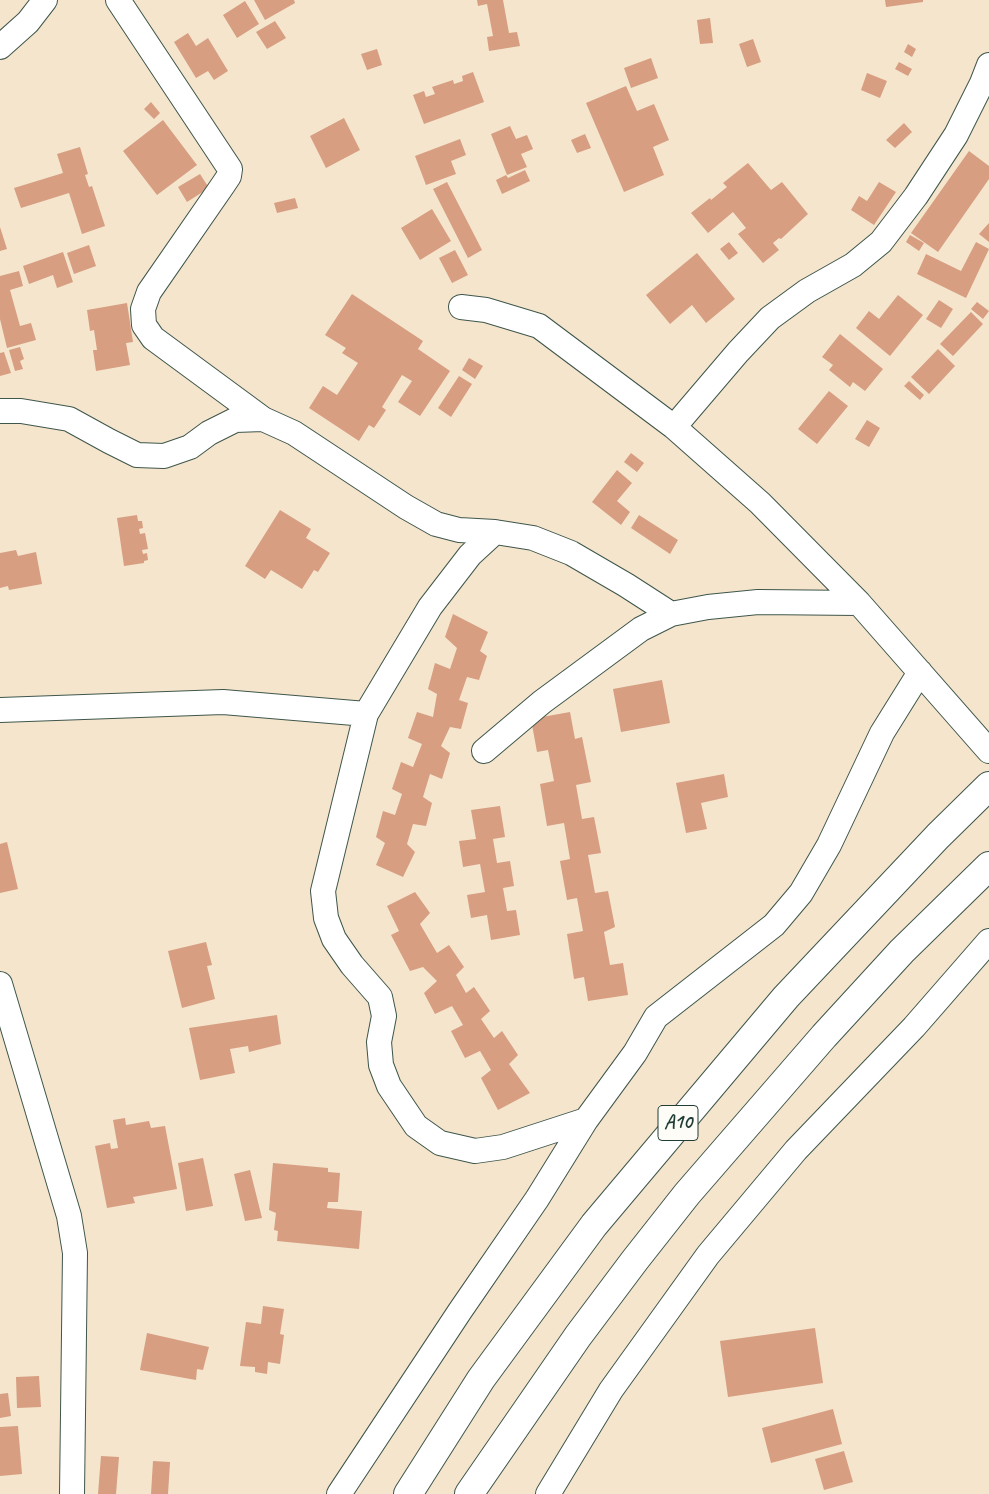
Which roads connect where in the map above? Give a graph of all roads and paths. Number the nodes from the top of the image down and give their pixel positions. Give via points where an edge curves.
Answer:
1 (45, 0) edge
2 (118, 0) edge
3 (0, 46) edge
4 (989, 65) edge
5 (461, 307) dead end
6 (0, 411) edge
7 (263, 419) junction
8 (674, 427) junction
9 (495, 532) junction
10 (859, 603) junction
11 (671, 614) junction
12 (920, 672) junction
13 (0, 710) edge
14 (366, 714) junction
15 (484, 750) dead end
16 (989, 751) edge
17 (989, 786) edge
18 (989, 866) edge
19 (989, 941) edge
20 (0, 984) edge
21 (586, 1120) junction
22 (72, 1494) edge
23 (338, 1494) edge
24 (408, 1494) edge
25 (468, 1494) edge
26 (548, 1494) edge

1 - 3 street via 28,22
2 - 7 street via 230,168 226,180 149,292 143,309 144,325 153,338
4 - 8 street via 956,135 916,196 880,242 853,266 807,291 770,318
5 - 8 street via 486,310 540,326
6 - 7 street via 69,419 137,455 164,456 190,447 234,420
7 - 9 street via 294,433 436,524 459,530
8 - 10 street via 760,503
9 - 11 street via 533,538 571,554
9 - 14 street via 470,555 430,607
10 - 11 street via 758,602
10 - 12 street
11 - 15 street via 627,638
12 - 16 street
12 - 21 street via 882,733 829,845 801,893 774,925 656,1017 635,1053
13 - 14 street via 222,702
14 - 21 street via 323,891 326,918 334,939 380,997 384,1016 379,1042 381,1065 389,1086 416,1126 440,1143 475,1151 504,1147
17 - 24 main road, A10 via 786,997 594,1224 481,1380
18 - 25 main road, A10 via 889,965 687,1194 578,1336
19 - 26 street via 914,1027 796,1150 708,1255 611,1390
20 - 22 street via 69,1216 75,1253
21 - 23 street via 537,1199

